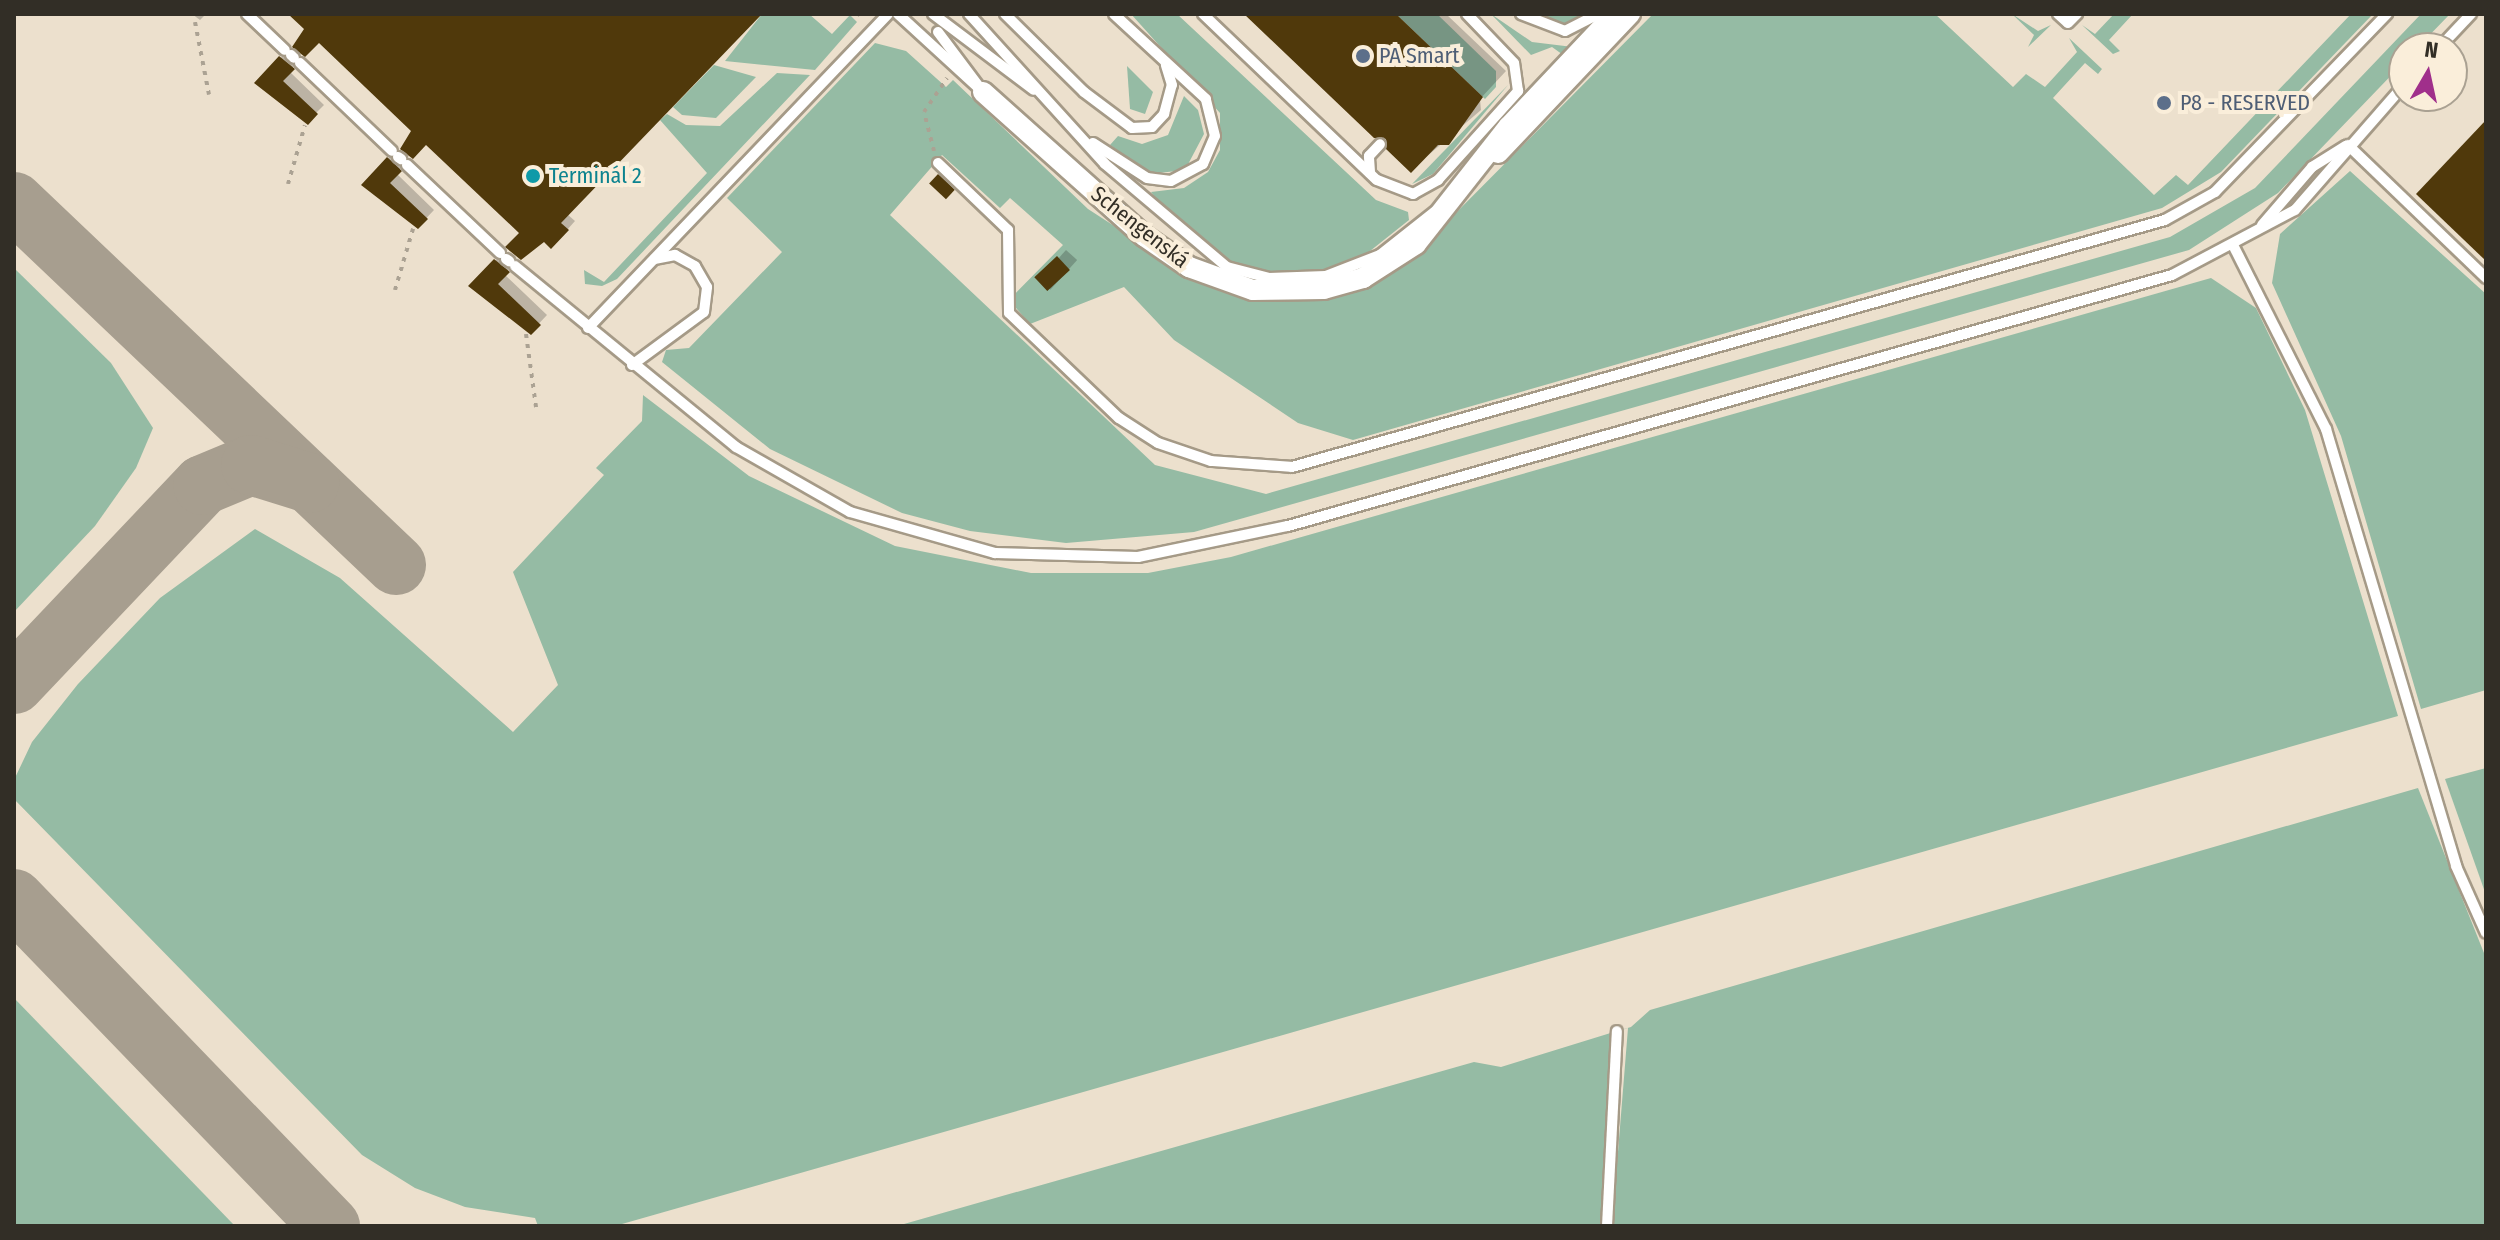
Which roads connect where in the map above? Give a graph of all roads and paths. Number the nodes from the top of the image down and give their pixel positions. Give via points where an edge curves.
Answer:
1 (247, 14) edge
2 (888, 14) edge
3 (898, 14) edge
4 (933, 14) edge
5 (969, 14) edge
6 (1005, 14) edge
7 (1114, 14) edge
8 (1203, 14) edge
9 (1467, 14) edge
10 (1521, 14) edge
11 (1599, 14) edge
12 (1615, 14) edge
13 (1630, 14) edge
14 (2058, 14) edge
15 (2077, 14) edge
16 (2387, 14) edge
17 (2471, 14) edge
18 (195, 22) dead end
19 (938, 32) dead end
20 (2454, 32) edge
21 (1164, 60) junction
22 (947, 78) dead end
23 (1036, 90) junction
24 (983, 92) junction
25 (209, 95) dead end
26 (2388, 102) edge
27 (305, 125) dead end
28 (1093, 143) junction
29 (1380, 144) dead end
30 (2348, 145) junction
31 (938, 163) joint
32 (1482, 165) junction
33 (1371, 174) junction
34 (288, 184) dead end
35 (1442, 207) junction
36 (413, 229) dead end
37 (2258, 230) junction
38 (2233, 245) junction
39 (648, 263) junction
40 (2486, 278) edge
41 (395, 290) dead end
42 (588, 328) junction
43 (526, 334) dead end
44 (632, 365) junction
45 (536, 407) dead end
46 (2486, 933) edge
47 (1617, 1031) dead end
48 (1607, 1226) edge

1 - 42 lane via 508,260
2 - 39 lane
3 - 24 lane, Schengenská
4 - 23 lane
5 - 23 lane
6 - 21 lane via 1132,128 1152,127 1164,114 1172,85
7 - 21 lane
8 - 33 lane
9 - 33 lane via 1517,68 1517,95 1421,192 1394,190
10 - 11 lane via 1565,31
12 - 32 street, Schengenská
13 - 32 street via 1519,138
14 - 15 lane via 2068,23
16 - 31 lane via 2215,192 2165,220 1279,468 1185,453 1119,418 1009,313 1008,230
17 - 20 lane
18 - 25 path
19 - 24 lane
21 - 28 lane via 1215,116 1203,164 1160,181
22 - 31 path via 924,112
23 - 28 lane
24 - 35 street, Schengenská via 1144,236 1232,285 1304,292 1354,281 1401,257
26 - 30 lane
27 - 34 path
28 - 35 lane via 1105,164 1199,250 1269,278 1308,279 1362,264
29 - 33 lane via 1368,159
30 - 37 lane via 2312,167
30 - 37 lane via 2329,177 2295,210
30 - 40 lane
32 - 35 street, Schengenská
36 - 41 path
37 - 38 lane
38 - 44 lane via 2151,281 1288,526 1112,559 995,553 872,521 761,464
38 - 46 lane via 2326,429 2456,866
39 - 42 lane
39 - 44 lane via 665,255 684,258 704,276 707,297 700,319 662,337
42 - 44 lane
43 - 45 path
47 - 48 lane

